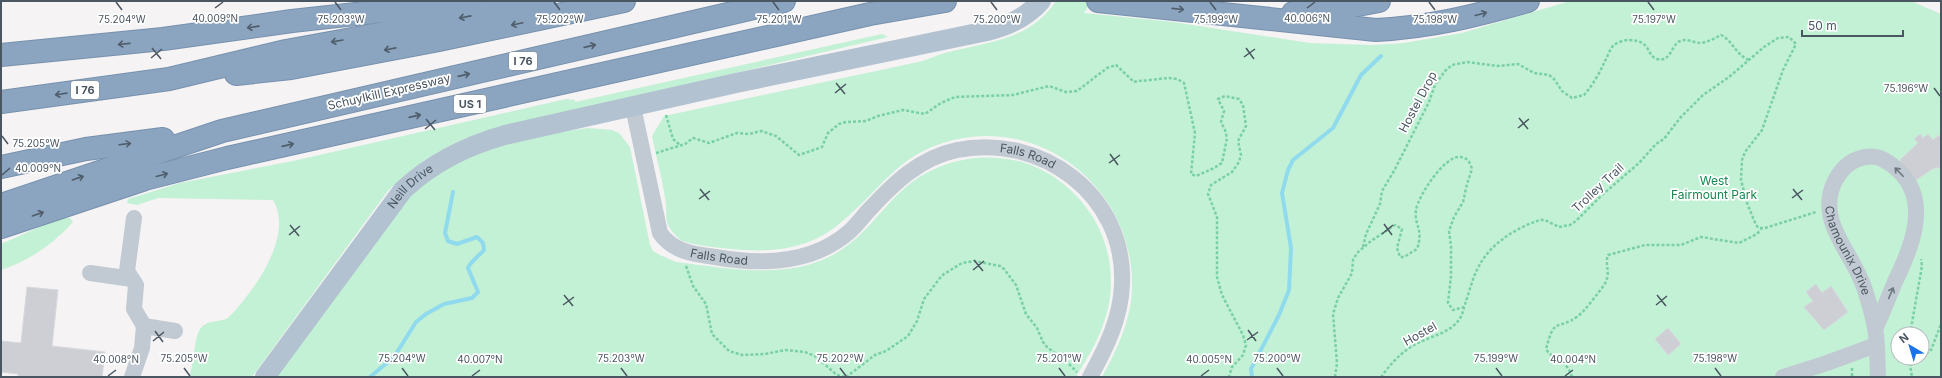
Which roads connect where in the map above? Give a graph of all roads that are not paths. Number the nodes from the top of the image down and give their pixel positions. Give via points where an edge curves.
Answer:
1 (473, 1) edge
2 (544, 1) edge
3 (624, 1) edge
4 (784, 1) edge
5 (945, 1) edge
6 (1041, 1) edge
7 (1098, 1) edge
8 (1379, 1) edge
9 (1528, 1) edge
10 (1249, 17) junction
11 (1, 55) edge
12 (169, 79) junction
13 (1, 102) edge
14 (633, 107) junction
15 (222, 131) junction
16 (1, 167) edge
17 (1, 204) edge
18 (134, 218) dead end
19 (1, 227) edge
20 (90, 273) dead end
21 (132, 279) junction
22 (144, 326) junction
23 (1875, 328) junction
24 (175, 331) dead end
25 (1876, 345) junction
26 (1084, 375) edge
27 (132, 377) edge
28 (265, 377) edge
29 (1783, 377) edge
30 (1878, 377) edge

1 -> 11 highway via 163,39
2 -> 12 highway, I 76 via 286,51
3 -> 12 highway via 446,39 291,68
15 -> 4 highway, Schuylkill Expressway / I 76
19 -> 5 highway, US 1 via 138,181 227,158 870,14
6 - 14 main road via 1012,24 987,31
7 -> 10 highway
8 - 10 highway via 1347,7
10 -> 9 highway via 1360,30 1410,28 1457,20
12 -> 13 highway, I 76
14 - 26 street, Falls Road via 660,233 669,244 685,252 746,262 776,261 806,254 832,243 846,234 903,176 926,161 955,150 983,146 1025,152 1063,169 1084,186 1108,220 1117,245 1122,278 1118,314 1110,338
14 - 28 main road, Neill Drive via 490,139 450,155 426,170 403,190 382,216
16 -> 15 highway via 86,149
17 -> 15 highway, Schuylkill Expressway / I 76
18 - 21 street via 127,271
20 - 21 street
21 - 22 street via 136,285 134,309
22 - 24 street
22 - 27 street via 142,348
23 -> 23 street, Chamounix Drive via 1911,246 1916,208 1902,174 1884,159 1874,156 1864,157 1847,165 1839,174 1829,197 1828,209 1835,231 1864,287
23 - 25 street, Chamounix Drive
25 - 29 street
25 - 30 street, Chamounix Drive

